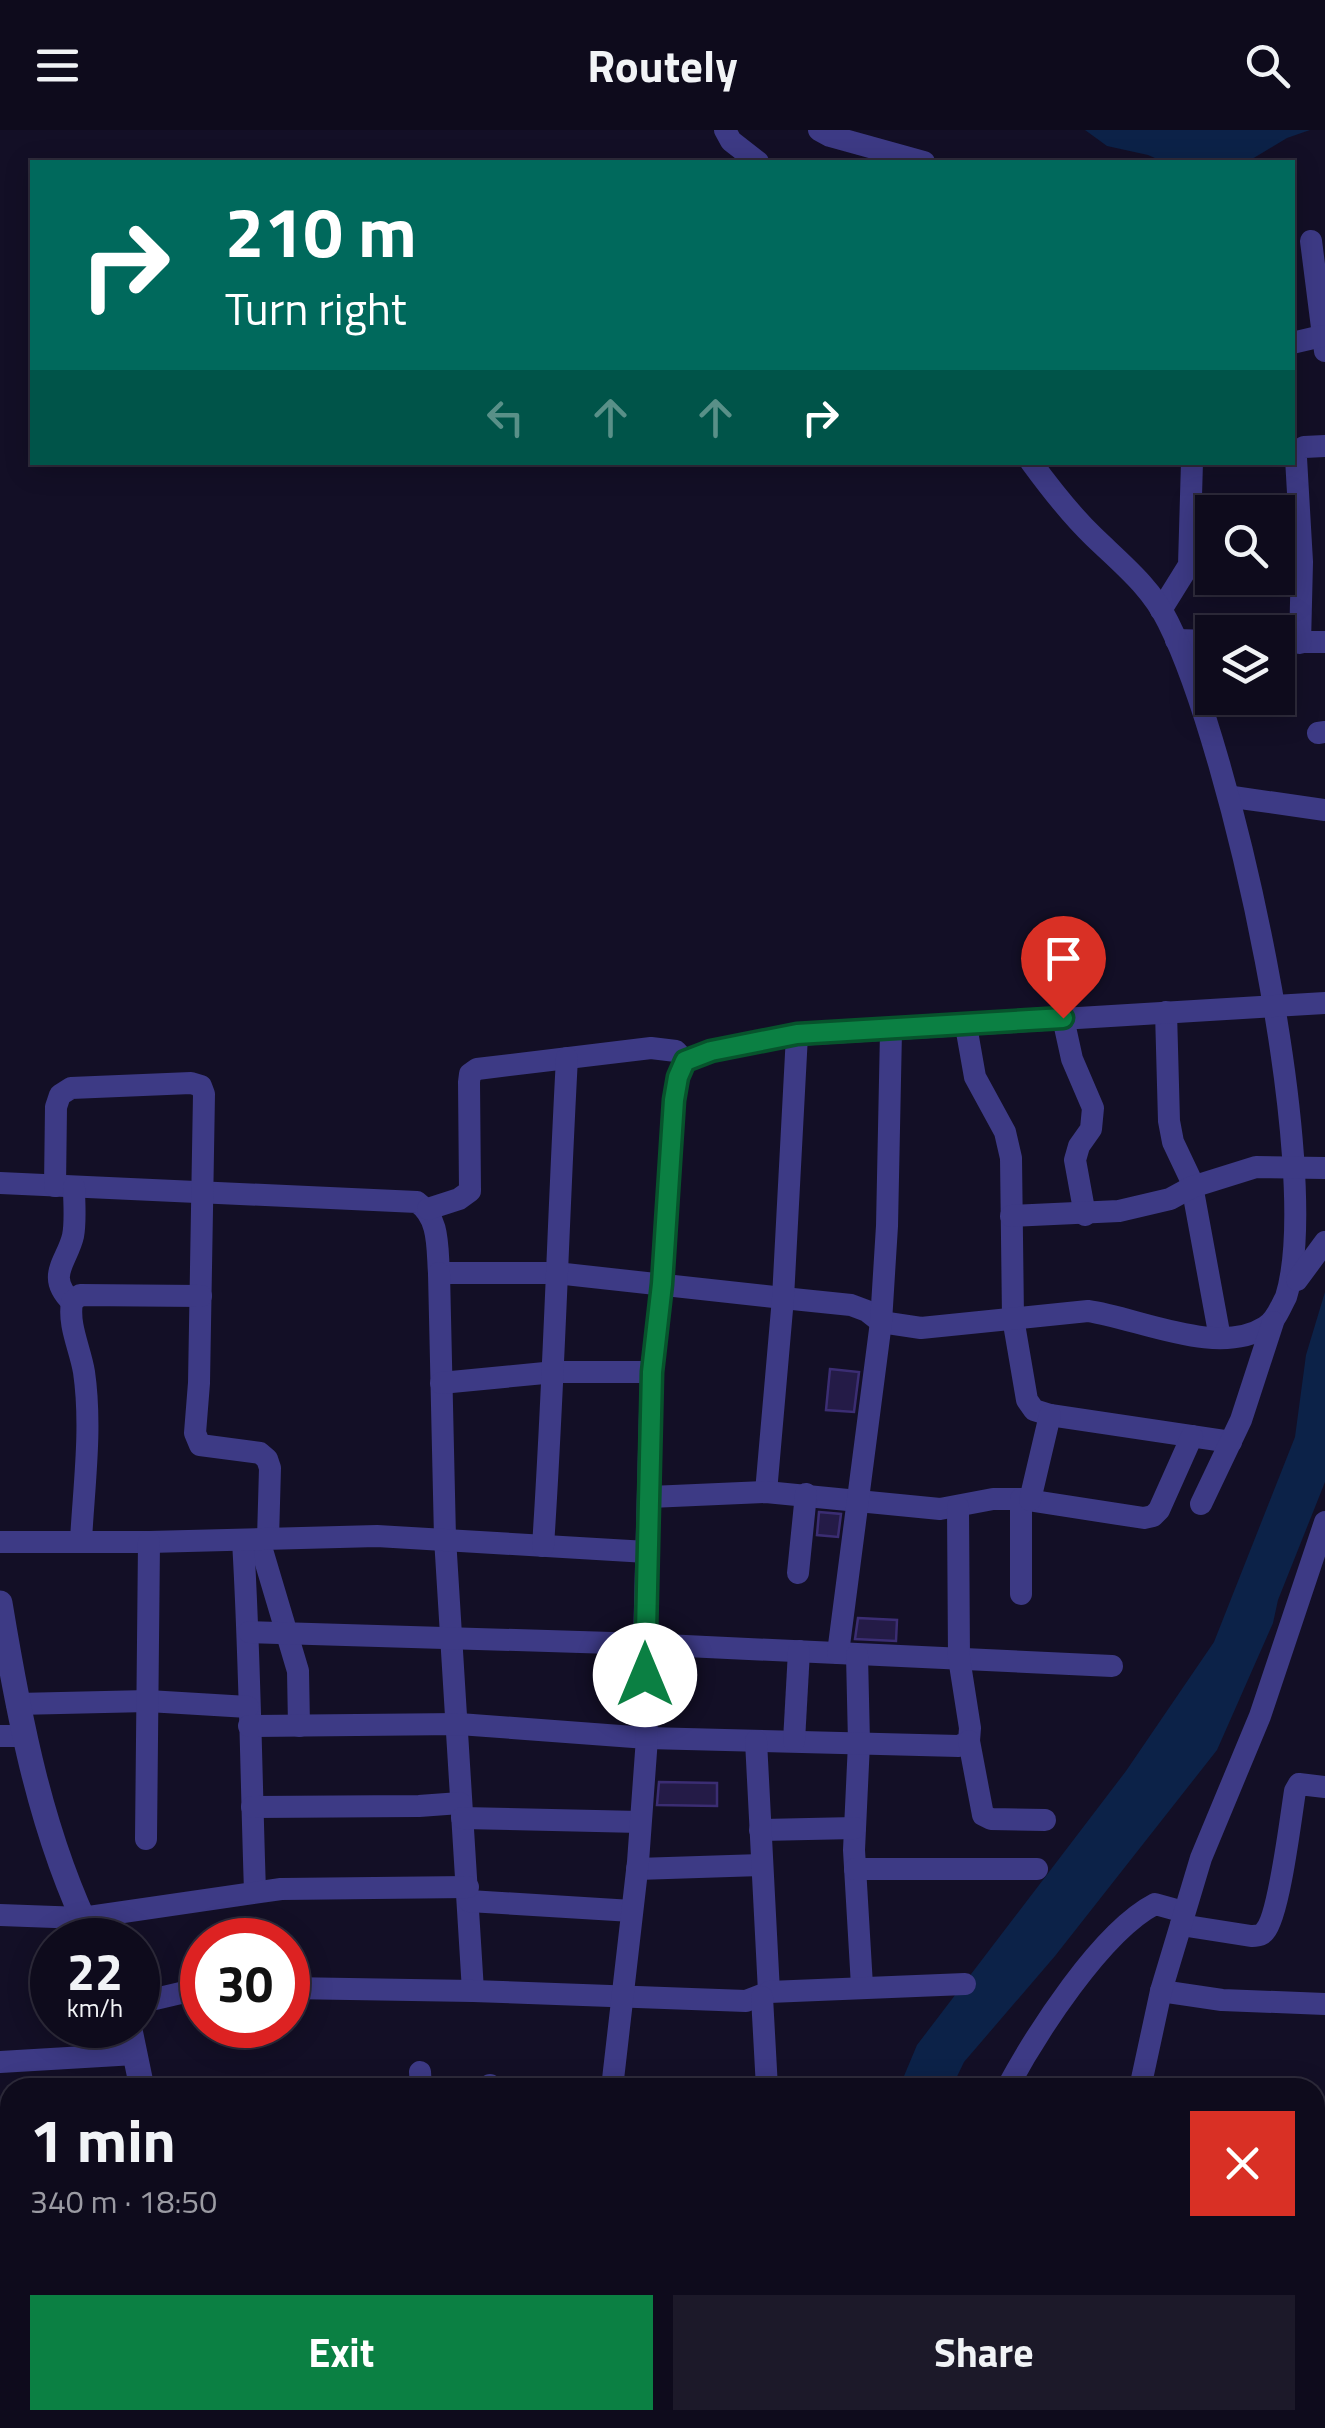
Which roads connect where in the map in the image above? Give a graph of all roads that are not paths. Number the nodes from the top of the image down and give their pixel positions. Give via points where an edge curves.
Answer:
1 (725, 130) edge
2 (818, 130) edge
3 (756, 160) edge
4 (917, 160) edge
5 (1309, 240) edge
6 (1295, 343) edge
7 (1324, 343) edge
8 (1325, 446) edge
9 (1033, 465) edge
10 (1192, 465) edge
11 (1161, 610) junction
12 (1293, 615) edge
13 (1176, 640) junction
14 (1195, 641) edge
15 (1325, 642) edge
16 (1295, 643) edge
17 (1233, 797) junction
18 (1325, 810) edge
19 (1325, 1004) edge
20 (1286, 1006) junction
21 (1166, 1012) junction
22 (1063, 1018) junction
23 (966, 1026) junction
24 (890, 1031) junction
25 (797, 1034) junction
26 (568, 1058) junction
27 (685, 1061) junction
28 (1315, 1167) edge
29 (0, 1183) edge
30 (65, 1187) junction
31 (1192, 1187) junction
32 (202, 1194) junction
33 (428, 1209) junction
34 (1086, 1215) junction
35 (1011, 1216) junction
36 (1325, 1242) edge
37 (439, 1273) junction
38 (556, 1273) junction
39 (662, 1284) junction
40 (1290, 1288) junction
41 (201, 1296) junction
42 (783, 1298) junction
43 (72, 1302) junction
44 (1013, 1318) junction
45 (881, 1322) junction
46 (1273, 1322) junction
47 (1220, 1338) junction
48 (555, 1372) junction
49 (652, 1372) junction
50 (441, 1383) junction
51 (1050, 1416) junction
52 (1192, 1436) junction
53 (1231, 1442) junction
54 (766, 1492) junction
55 (806, 1494) junction
56 (650, 1497) junction
57 (1026, 1500) junction
58 (860, 1502) junction
59 (1201, 1504) dead end
60 (958, 1507) junction
61 (1325, 1522) edge
62 (445, 1538) junction
63 (81, 1540) junction
64 (257, 1540) junction
65 (0, 1542) edge
66 (149, 1542) junction
67 (543, 1546) junction
68 (647, 1552) junction
69 (798, 1574) dead end
70 (1021, 1594) dead end
71 (0, 1603) edge
72 (249, 1632) junction
73 (288, 1633) junction
74 (452, 1639) junction
75 (644, 1644) junction
76 (799, 1652) junction
77 (847, 1654) junction
78 (959, 1658) junction
79 (1112, 1666) dead end
80 (148, 1701) junction
81 (17, 1704) junction
82 (248, 1717) junction
83 (459, 1724) junction
84 (299, 1726) junction
85 (13, 1736) edge
86 (647, 1738) junction
87 (969, 1740) junction
88 (756, 1741) junction
89 (794, 1742) junction
90 (859, 1743) junction
91 (1325, 1787) edge
92 (252, 1807) junction
93 (461, 1810) junction
94 (1045, 1820) dead end
95 (640, 1822) junction
96 (855, 1828) junction
97 (760, 1830) junction
98 (146, 1839) dead end
99 (761, 1865) junction
100 (637, 1869) junction
101 (855, 1869) junction
102 (1036, 1869) dead end
103 (255, 1891) junction
104 (468, 1894) junction
105 (632, 1911) junction
106 (0, 1915) edge
107 (82, 1918) edge
108 (136, 1918) edge
109 (1182, 1918) junction
110 (30, 1920) edge
111 (966, 1984) dead end
112 (862, 1986) junction
113 (310, 1988) edge
114 (473, 1990) junction
115 (1160, 1991) junction
116 (765, 1995) junction
117 (623, 1998) junction
118 (1325, 2004) edge
119 (134, 2048) edge
120 (135, 2054) junction
121 (0, 2062) edge
122 (140, 2078) edge
123 (613, 2078) edge
124 (767, 2078) edge
125 (1013, 2078) edge
126 (1142, 2078) edge

1 - 3 street
2 - 4 street
5 - 7 street
6 - 7 street
8 - 12 street via 1297,451 1302,562
9 - 11 street
10 - 11 street via 1189,566
11 - 13 street
13 - 14 street
13 - 17 street
15 - 16 street
17 - 18 street
17 - 20 street
19 - 20 street
20 - 21 street
20 - 28 street
21 - 22 street
21 - 31 street via 1168,1121
22 - 23 street
22 - 34 street via 1093,1108 1075,1160
23 - 24 street
23 - 35 street via 976,1077 1005,1132
24 - 25 street
24 - 45 street
25 - 27 street
25 - 42 street
26 - 27 street via 664,1048
26 - 33 street via 470,1074 470,1191
26 - 38 street
27 - 39 street via 674,1100
28 - 31 street via 1256,1167
28 - 40 street
29 - 30 street
30 - 32 street
30 - 32 street via 60,1095 71,1088 191,1083 204,1094
30 - 43 street via 73,1234 59,1283
31 - 34 street via 1146,1206
31 - 47 street
32 - 33 street via 418,1202
32 - 41 street
33 - 37 street
34 - 35 street
35 - 44 street
36 - 40 street
37 - 38 street
37 - 50 street
38 - 39 street
38 - 48 street
39 - 42 street
39 - 49 street
40 - 46 street
41 - 43 street via 80,1296
41 - 64 street via 196,1440 267,1459
42 - 45 street via 851,1306
42 - 54 street
43 - 63 street via 86,1411
44 - 45 street via 934,1328
44 - 47 street via 1088,1311
44 - 51 street via 1027,1400
45 - 58 street
46 - 47 street via 1254,1333
46 - 53 street
48 - 49 street
48 - 50 street
48 - 67 street
49 - 56 street
50 - 62 street
51 - 52 street
51 - 57 street
52 - 53 street
52 - 57 street via 1153,1516
53 - 59 street
54 - 55 street
54 - 56 street
55 - 58 street
55 - 69 street
56 - 68 street
57 - 60 street
57 - 70 street
58 - 60 street
58 - 77 street
60 - 78 street
61 - 109 street
62 - 64 street
62 - 67 street
62 - 74 street
63 - 65 street
63 - 66 street
64 - 66 street
64 - 72 street
64 - 73 street
66 - 80 street
67 - 68 street
68 - 75 street
71 - 81 street
72 - 73 street
72 - 82 street
73 - 74 street
73 - 84 street via 300,1688
74 - 75 street
74 - 83 street
75 - 76 street
75 - 86 street
76 - 77 street
76 - 89 street
77 - 78 street
77 - 90 street
78 - 79 street
78 - 87 street
80 - 81 street
80 - 82 street
80 - 98 street
81 - 85 street
82 - 84 street
82 - 92 street
83 - 84 street
83 - 86 street
83 - 93 street
85 - 107 street via 30,1762
86 - 88 street
86 - 95 street
87 - 90 street via 960,1746
87 - 94 street via 983,1815
88 - 89 street
88 - 97 street
89 - 90 street
90 - 96 street
91 - 109 street via 1298,1784 1295,1791 1268,1929 1251,1936
92 - 93 street
92 - 103 street
93 - 95 street
93 - 104 street
95 - 100 street
96 - 97 street
96 - 101 street
97 - 99 street
99 - 100 street
99 - 116 street
100 - 105 street
101 - 102 street
101 - 112 street
103 - 104 street
103 - 108 street
104 - 105 street
104 - 114 street
105 - 117 street
106 - 110 street
109 - 115 street
109 - 125 street via 1156,1904 1094,1958
111 - 112 street
112 - 116 street
113 - 114 street
114 - 117 street
115 - 118 street
115 - 126 street
116 - 117 street via 746,2001
116 - 124 street
117 - 123 street
119 - 120 street
120 - 121 street
120 - 122 street

